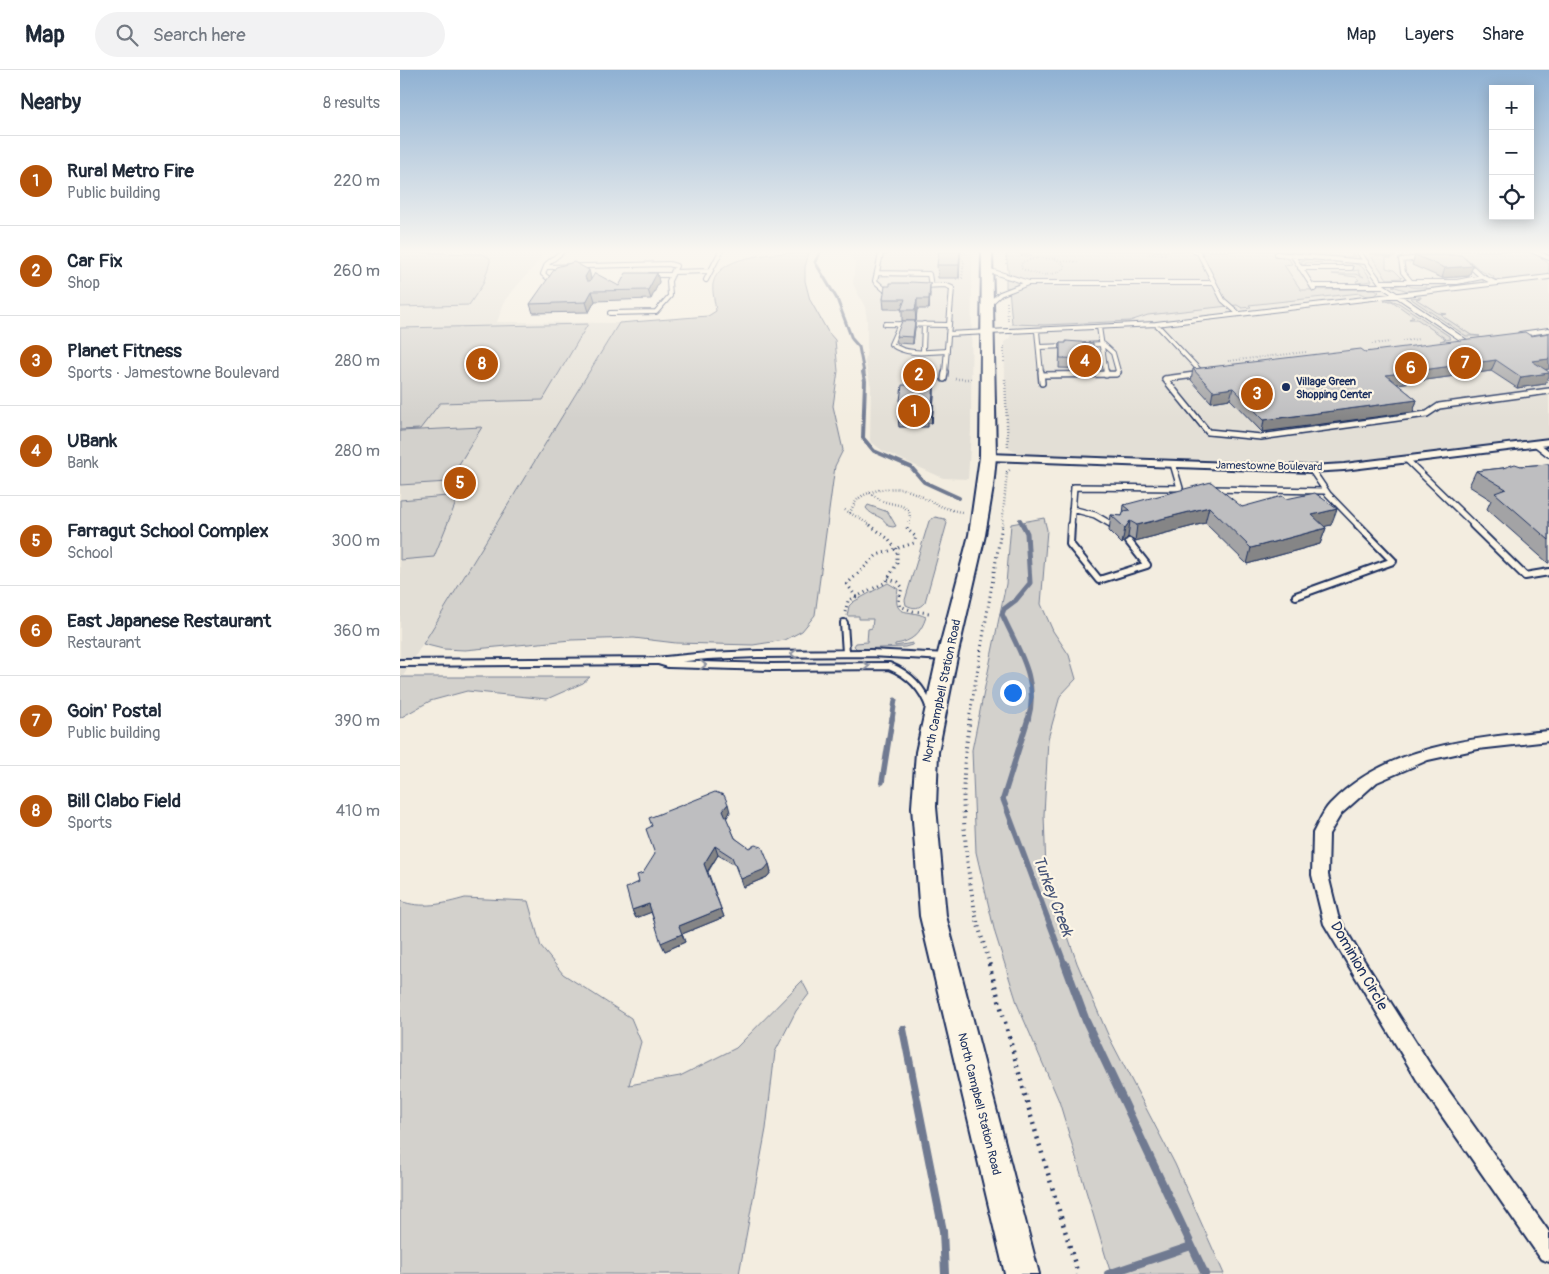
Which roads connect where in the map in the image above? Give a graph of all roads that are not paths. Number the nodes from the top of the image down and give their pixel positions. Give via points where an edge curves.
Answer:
1 (660, 307) edge
2 (950, 307) edge
3 (988, 307) edge
4 (1231, 307) edge
5 (1298, 307) edge
6 (1413, 307) edge
7 (610, 314) dead end
8 (1239, 314) junction
9 (885, 324) dead end
10 (900, 324) junction
11 (924, 324) junction
12 (1156, 324) junction
13 (949, 325) junction
14 (1099, 327) junction
15 (1549, 330) edge
16 (1037, 331) junction
17 (989, 333) junction
18 (948, 334) junction
19 (1510, 335) edge
20 (1474, 340) edge
21 (1465, 341) junction
22 (1455, 342) edge
23 (1103, 344) junction
24 (1039, 346) junction
25 (923, 351) junction
26 (947, 351) junction
27 (1212, 373) edge
28 (1203, 374) junction
29 (1042, 375) junction
30 (1106, 375) junction
31 (944, 379) dead end
32 (1042, 383) dead end
33 (1549, 391) edge
34 (1543, 392) junction
35 (1549, 397) edge
36 (1549, 442) edge
37 (1536, 444) junction
38 (1549, 454) edge
39 (988, 457) junction
40 (1407, 460) junction
41 (1173, 464) junction
42 (1311, 469) junction
43 (1180, 488) junction
44 (1189, 488) edge
45 (1208, 488) edge
46 (1324, 491) junction
47 (1072, 509) junction
48 (1118, 528) edge
49 (1129, 542) edge
50 (1549, 572) edge
51 (1296, 596) dead end
52 (844, 623) road end
53 (846, 653) junction
54 (947, 657) junction
55 (655, 661) junction
56 (400, 663) edge
57 (934, 720) junction
58 (1549, 736) edge
59 (1549, 1250) edge
60 (1022, 1274) edge

1 - 7 lane via 656,312
2 - 13 lane
3 - 17 main road, North Campbell Station Road
4 - 8 lane
5 - 8 lane
6 - 21 lane
8 - 12 lane
9 - 10 lane
10 - 11 lane
10 - 25 lane via 892,346 901,350
11 - 13 lane
11 - 25 lane
12 - 14 lane
12 - 28 lane
13 - 18 lane
14 - 16 lane
14 - 23 lane
15 - 19 lane
16 - 17 lane
16 - 24 lane
17 - 18 lane
17 - 39 main road, North Campbell Station Road
18 - 26 lane
20 - 21 lane
21 - 22 lane
23 - 24 lane
23 - 30 lane
23 - 30 lane via 1113,353 1118,371
24 - 29 lane
25 - 26 lane
26 - 31 lane
27 - 28 lane
28 - 34 lane via 1165,379 1208,432 1261,437 1427,414 1440,406
29 - 30 lane
29 - 32 lane
33 - 34 lane
34 - 35 lane
36 - 37 street, Jamestowne Boulevard
37 - 38 lane
37 - 40 street, Jamestowne Boulevard
39 - 41 street, Jamestowne Boulevard
39 - 54 main road, North Campbell Station Road via 977,535
40 - 42 street, Jamestowne Boulevard
40 - 50 lane via 1525,576
41 - 42 street, Jamestowne Boulevard
41 - 43 lane
42 - 46 lane
43 - 44 lane
43 - 47 lane via 1074,487
45 - 46 lane
46 - 51 lane via 1393,561
47 - 48 lane via 1106,518
47 - 49 lane via 1070,544 1099,580 1147,565
52 - 53 lane
53 - 54 lane
53 -> 55 lane via 686,656
54 - 57 main road, North Campbell Station Road
55 - 56 lane
55 -> 57 lane via 772,667 889,666 905,673 918,686
57 - 60 main road, North Campbell Station Road via 927,752 924,806 932,916
58 - 59 street, Dominion Circle via 1478,742 1425,755 1372,778 1336,809 1321,833 1320,875 1330,918 1352,957 1424,1073

